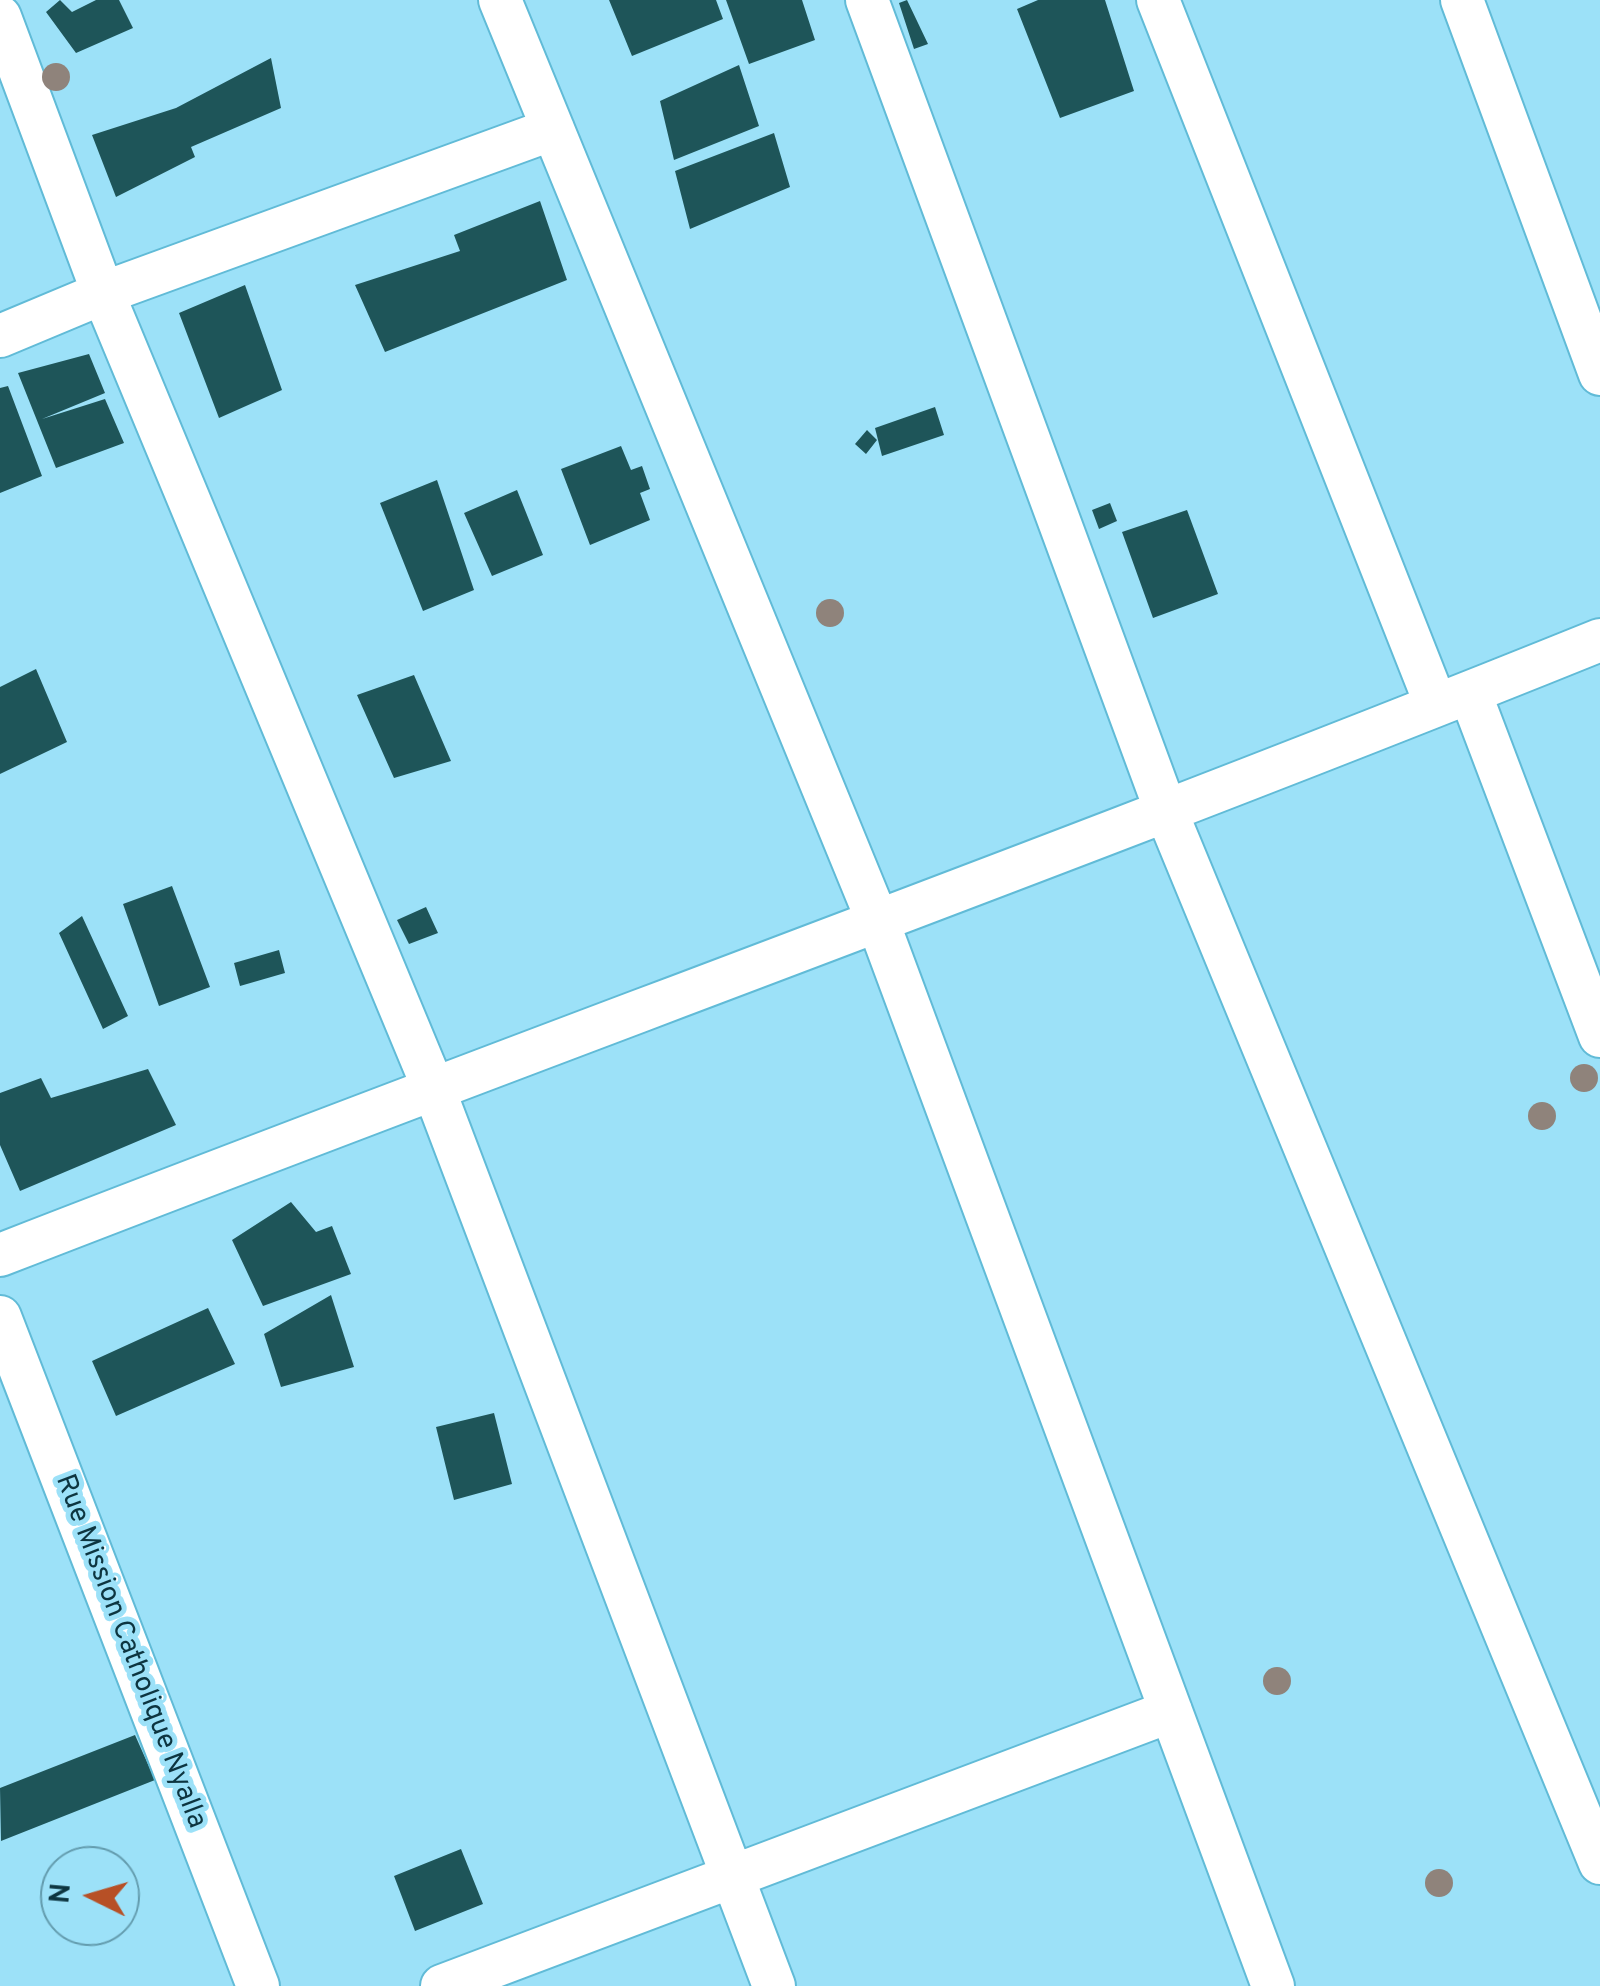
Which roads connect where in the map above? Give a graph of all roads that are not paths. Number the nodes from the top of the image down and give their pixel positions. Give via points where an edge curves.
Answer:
1 (500, 0) edge
2 (867, 0) edge
3 (1158, 0) edge
4 (1462, 0) edge
5 (0, 17) edge
6 (553, 129) junction
7 (102, 293) junction
8 (0, 336) edge
9 (1600, 374) edge
10 (1600, 640) edge
11 (1453, 699) junction
12 (1166, 811) junction
13 (878, 922) junction
14 (1600, 1036) edge
15 (433, 1087) junction
16 (0, 1256) edge
17 (0, 1317) edge
18 (1171, 1710) junction
19 (1600, 1863) edge
20 (734, 1879) junction
21 (258, 1986) edge
22 (442, 1986) edge
23 (774, 1986) edge
24 (1274, 1986) edge

1 - 6 street
2 - 12 street
3 - 11 street
4 - 9 street
5 - 7 street
6 - 7 street
6 - 13 street
7 - 8 street
7 - 15 street
10 - 11 street
11 - 12 street
11 - 14 street
12 - 13 street
12 - 19 street
13 - 15 street
13 - 18 street
15 - 16 street
15 - 20 street
17 - 21 street, Rue Mission Catholique Nyalla
18 - 20 street
18 - 24 street
20 - 22 street
20 - 23 street

